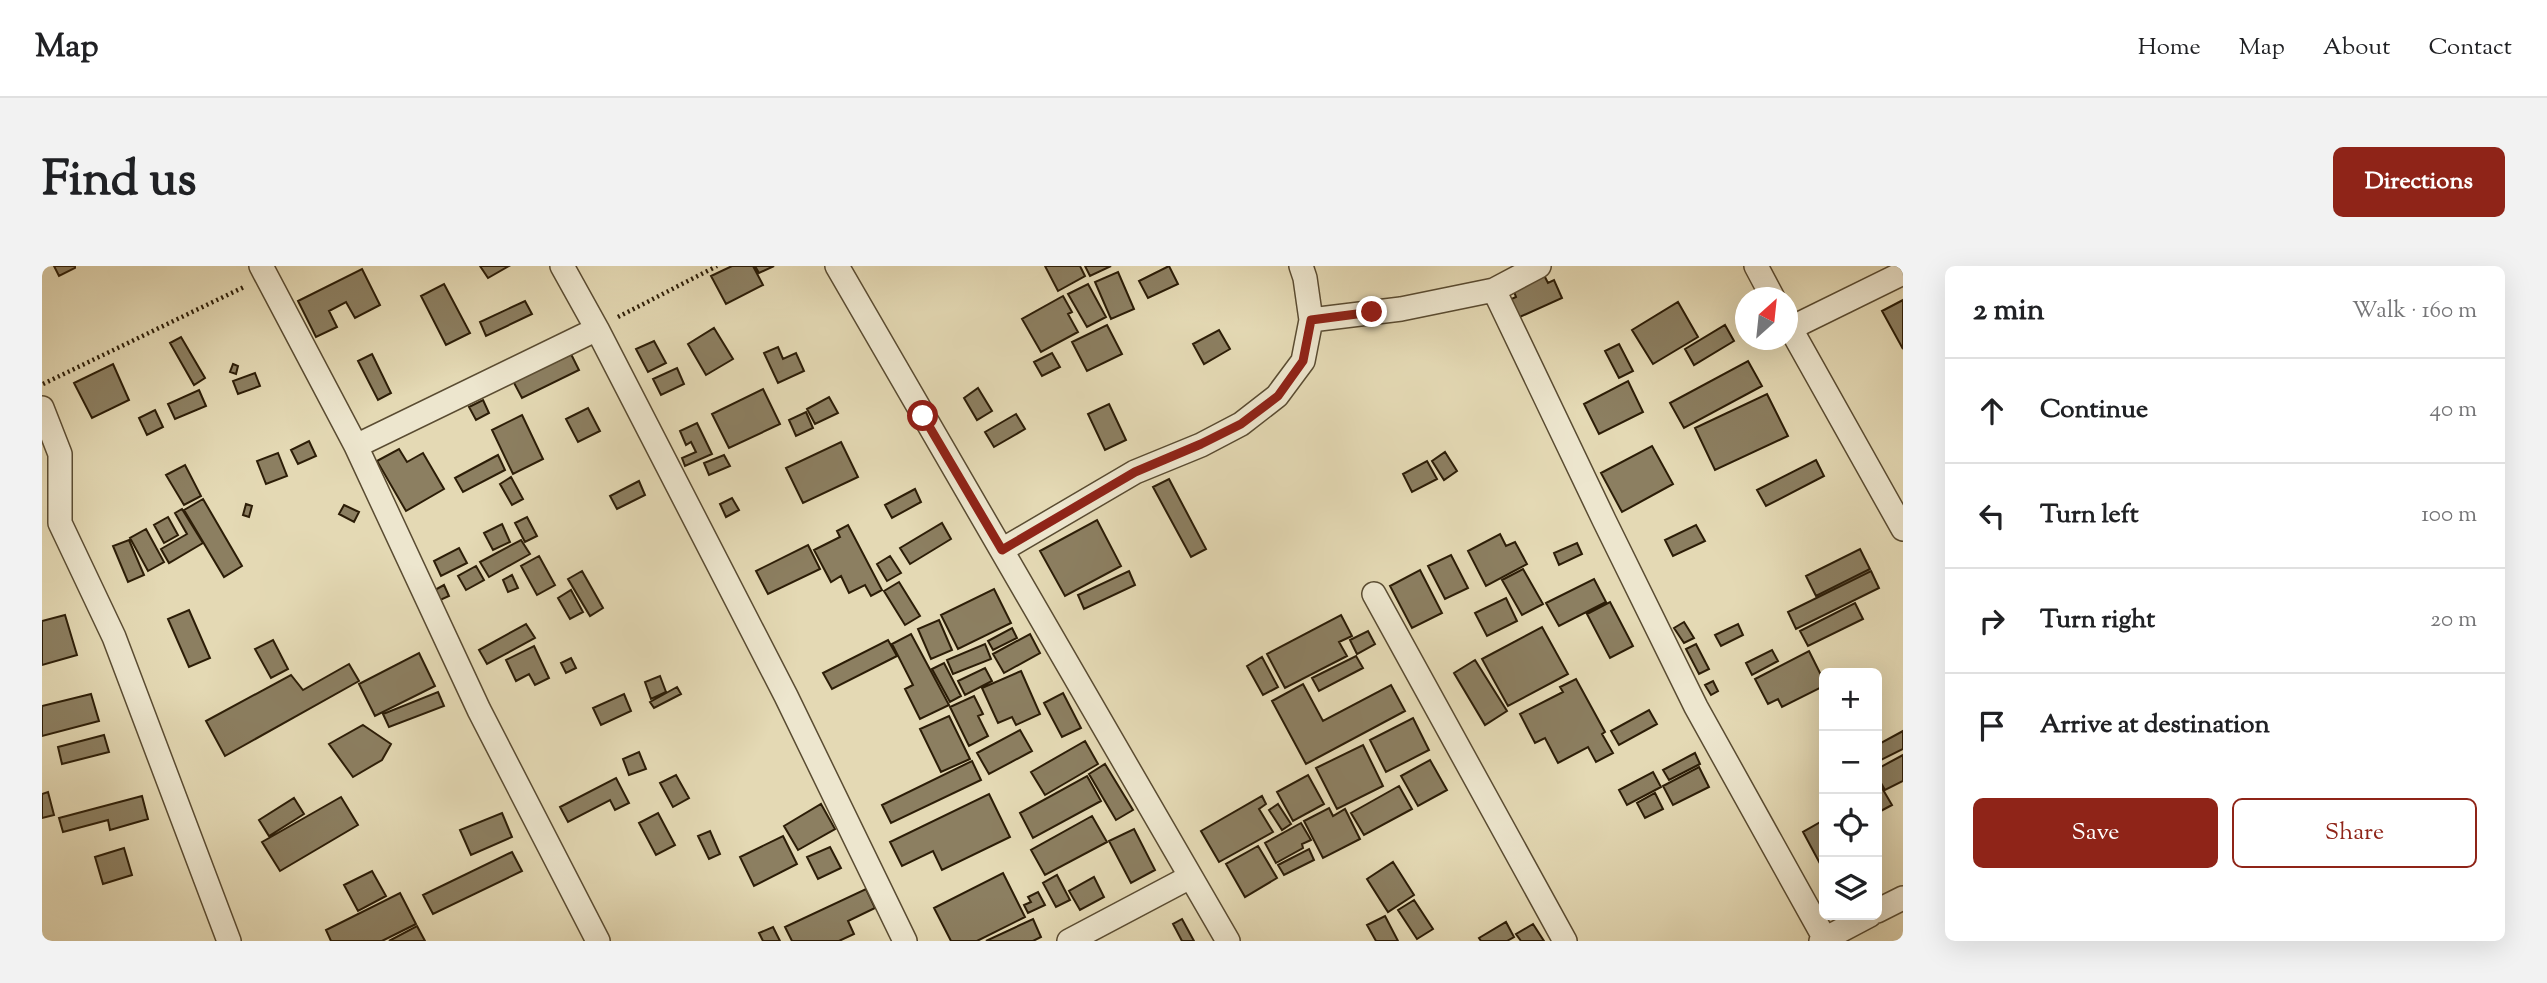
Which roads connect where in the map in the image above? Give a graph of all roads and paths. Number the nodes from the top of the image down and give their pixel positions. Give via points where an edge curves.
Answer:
1 (562, 266) edge
2 (717, 266) edge
3 (837, 266) edge
4 (1301, 266) edge
5 (1539, 266) edge
6 (1756, 266) edge
7 (263, 272) edge
8 (1903, 273) edge
9 (1767, 287) edge
10 (1494, 290) junction
11 (1311, 320) junction
12 (1798, 321) edge
13 (597, 329) junction
14 (1798, 341) edge
15 (42, 384) edge
16 (42, 408) edge
17 (356, 446) junction
18 (51, 526) edge
19 (1903, 530) edge
20 (1002, 550) junction
21 (1374, 594) dead end
22 (1190, 877) junction
23 (1903, 898) edge
24 (1882, 908) edge
25 (1861, 920) edge
26 (1823, 940) edge
27 (229, 941) edge
28 (598, 941) edge
29 (905, 941) edge
30 (1069, 941) edge
31 (1228, 941) edge
32 (1564, 941) edge

1 - 13 street
2 - 13 path
3 - 20 street
4 - 11 street
5 - 10 street
6 - 9 street
7 - 15 path
7 - 17 street
8 - 12 street
10 - 11 street via 1401,309
10 - 26 street via 1696,707
11 - 20 street via 1303,361 1278,396 1241,424 1135,472
13 - 17 street
13 - 29 street via 786,696
14 - 19 street
16 - 18 street via 60,454
17 - 28 street via 479,710
18 - 27 street via 114,637
20 - 22 street
21 - 32 street
22 - 30 street
22 - 31 street
23 - 24 street
25 - 26 street

